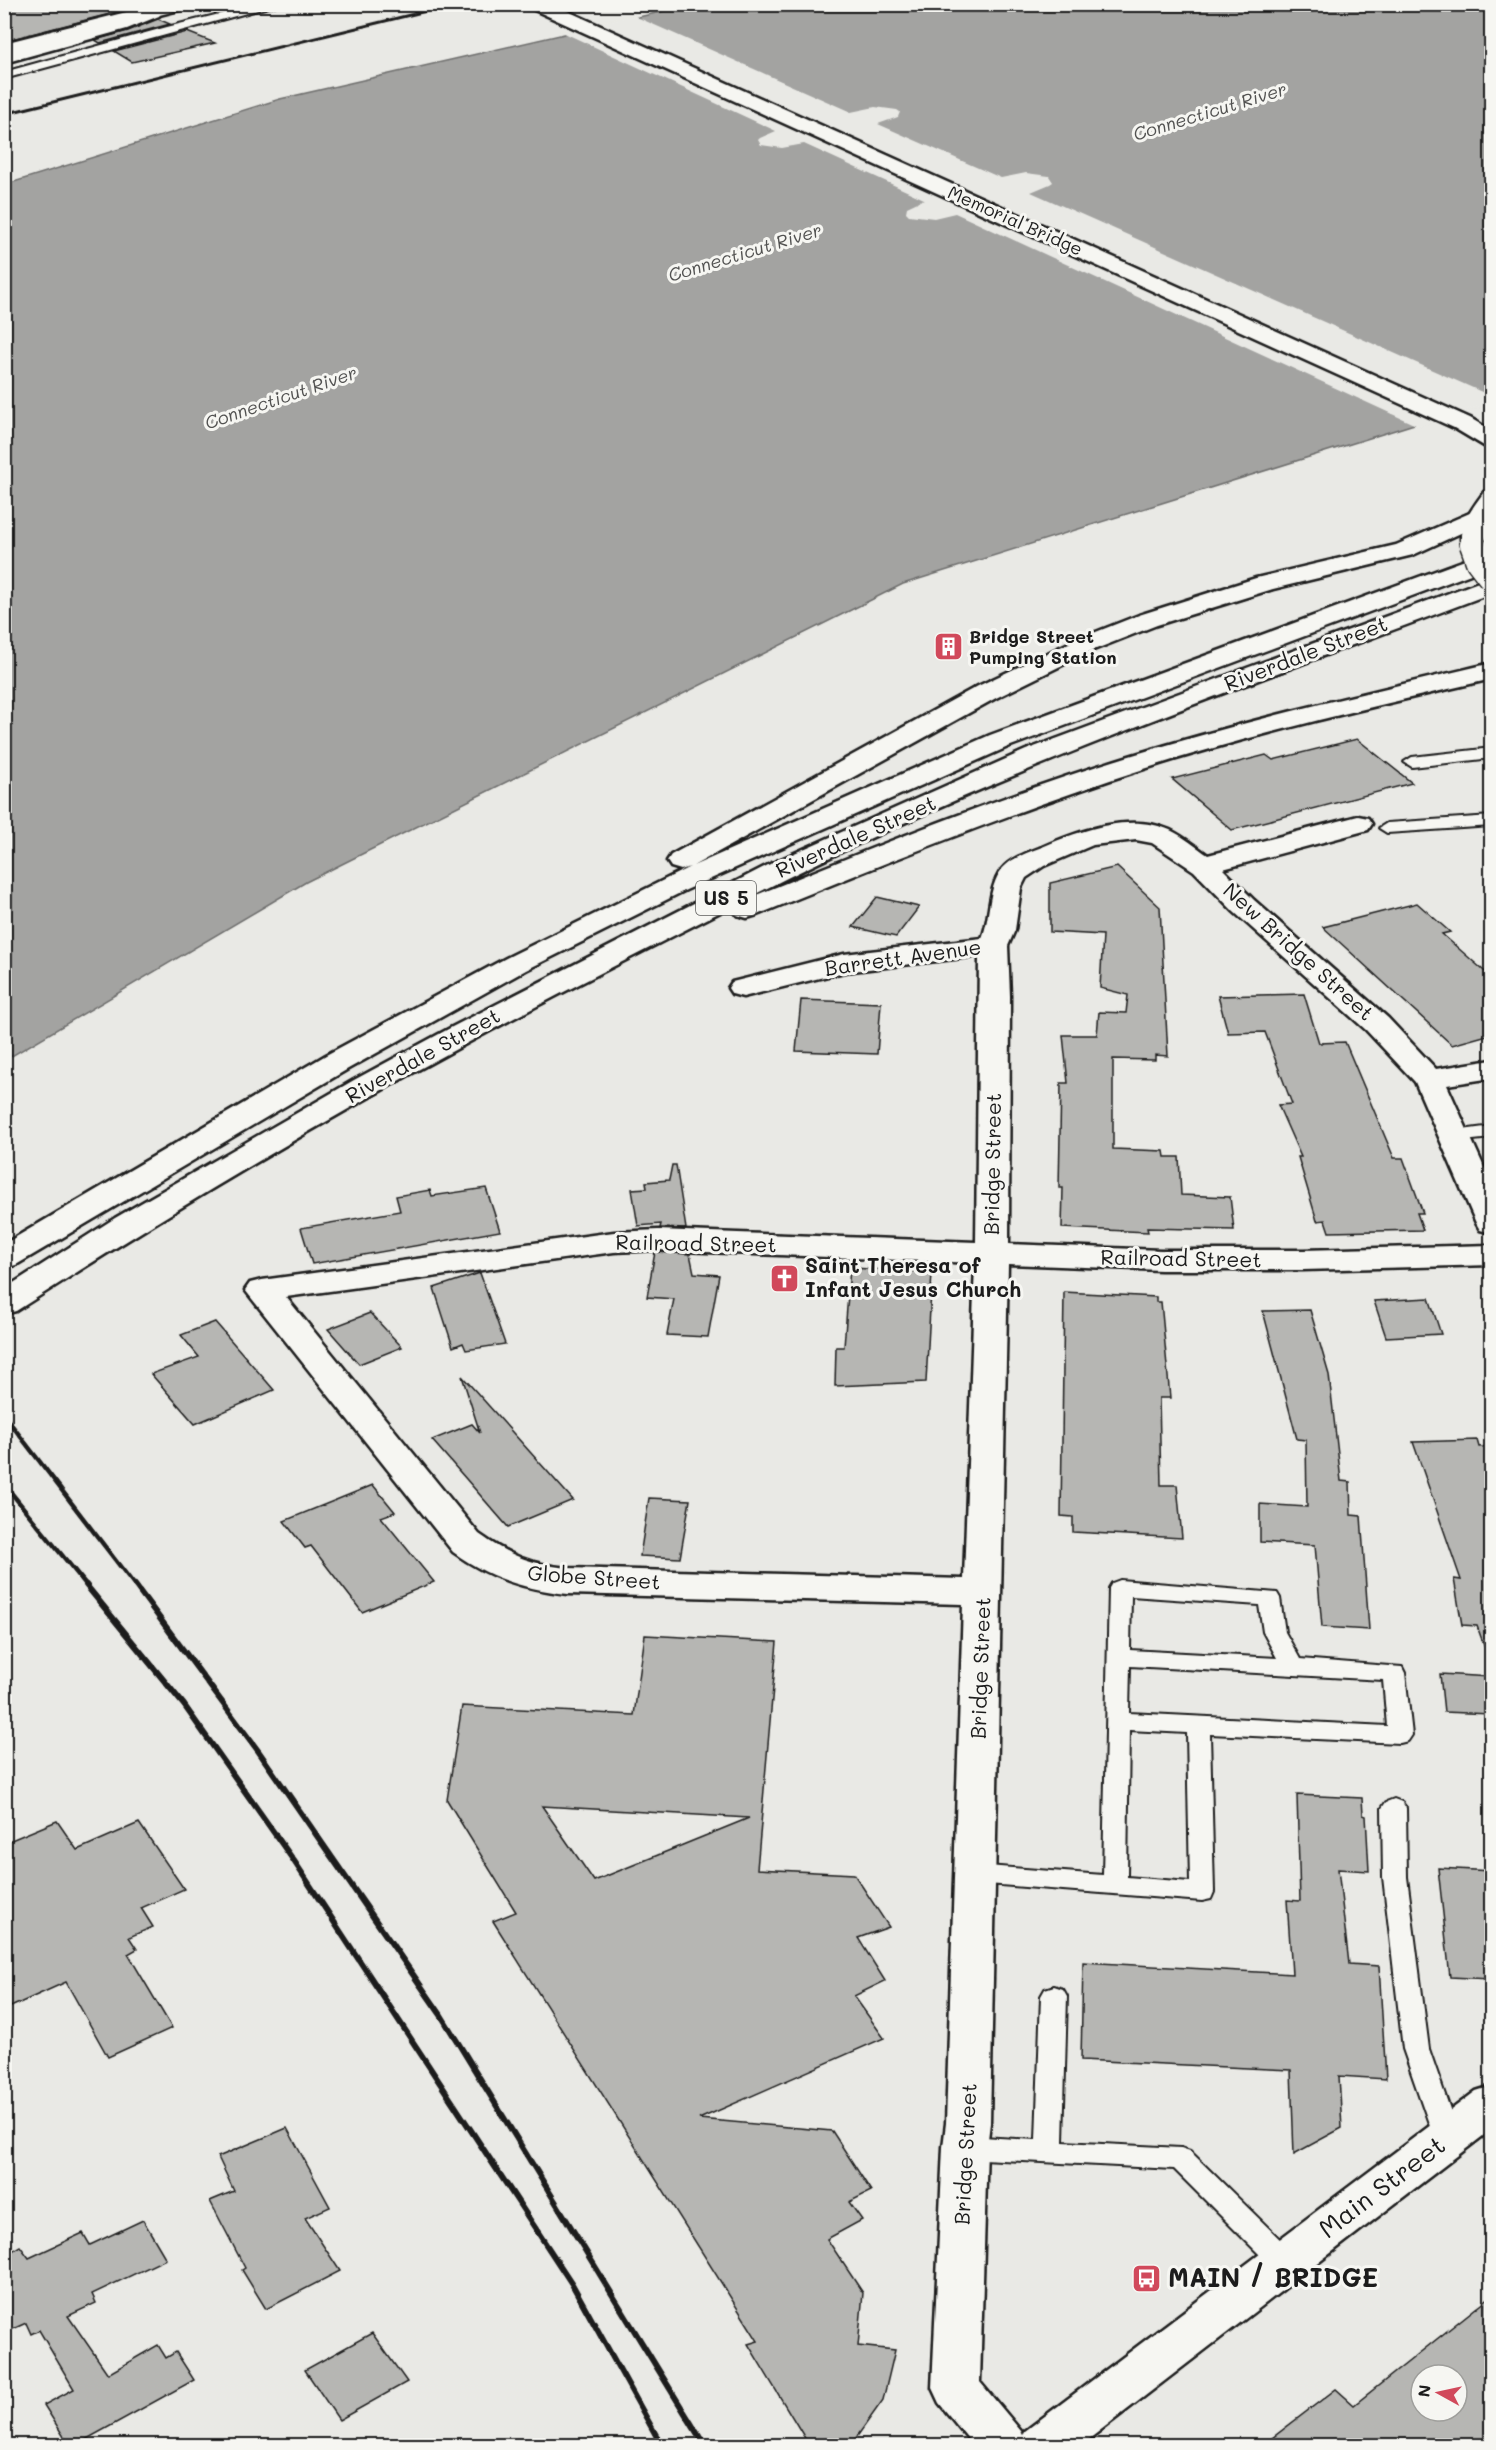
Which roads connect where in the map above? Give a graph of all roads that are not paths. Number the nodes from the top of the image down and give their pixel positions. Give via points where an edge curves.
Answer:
1 (275, 4) edge
2 (536, 4) edge
3 (566, 4) edge
4 (175, 5) edge
5 (153, 12) junction
6 (4, 49) edge
7 (4, 58) edge
8 (4, 76) edge
9 (1489, 431) edge
10 (1485, 506) edge
11 (1482, 550) edge
12 (1491, 578) edge
13 (1491, 584) edge
14 (1491, 671) edge
15 (1491, 753) edge
16 (1412, 762) dead end
17 (1491, 821) edge
18 (1358, 824) dead end
19 (1387, 828) dead end
20 (1204, 865) junction
21 (1012, 876) joint
22 (993, 946) junction
23 (516, 964) junction
24 (743, 988) dead end
25 (540, 993) junction
26 (1491, 1069) edge
27 (1429, 1080) junction
28 (1491, 1132) edge
29 (1454, 1136) junction
30 (1491, 1223) edge
31 (992, 1254) junction
32 (1491, 1255) edge
33 (4, 1258) edge
34 (262, 1290) joint
35 (4, 1304) edge
36 (984, 1592) junction
37 (1120, 1657) junction
38 (1293, 1667) junction
39 (1118, 1720) junction
40 (1198, 1725) junction
41 (1394, 1808) dead end
42 (975, 1874) junction
43 (1115, 1886) junction
44 (1054, 1996) dead end
45 (1491, 2104) edge
46 (1447, 2138) junction
47 (965, 2147) junction
48 (1049, 2151) junction
49 (1284, 2261) junction
50 (1004, 2445) edge
51 (1042, 2445) edge

1 - 8 lane
2 - 9 main road, Memorial Bridge
3 - 9 main road, Memorial Bridge
4 - 5 main road
5 - 6 main road
5 - 7 main road
10 - 11 main road via 1473,532
10 - 23 main road via 1441,536 1404,550 1218,597 1148,620 1048,661 693,854
11 - 12 main road, bridge via 1479,561
11 - 23 main road, Riverdale Street / US 5 via 999,741 676,884
13 - 25 main road, Riverdale Street / US 5 via 1036,756 782,869
14 - 25 main road via 1231,735 1078,782 929,835
15 - 16 lane
17 - 19 lane
18 - 20 main road
20 - 21 main road, New Bridge Street via 1160,836 1120,832 1065,846 1023,866
20 - 27 main road, New Bridge Street via 1244,906 1377,1024
21 - 22 main road, Bridge Street
22 - 24 main road, Barrett Avenue via 844,963
22 - 31 main road, Bridge Street
23 - 33 main road, Riverdale Street / US 5 via 337,1062
25 - 35 main road, Riverdale Street / US 5 via 240,1158
26 - 27 main road
27 - 29 main road, New Bridge Street
28 - 29 lane
29 - 30 main road, New Bridge Street
31 - 32 main road, Railroad Street via 1197,1261
31 - 34 main road, Railroad Street via 658,1240 614,1242
31 - 36 main road, Bridge Street
34 - 36 main road, Globe Street via 466,1543 510,1571 568,1581
36 - 42 main road, Bridge Street
37 - 38 lane
37 - 38 lane via 1120,1587 1269,1598 1274,1632
37 - 39 lane
38 - 40 lane via 1394,1673 1400,1735
39 - 40 lane
39 - 43 lane
40 - 43 lane via 1202,1892
41 - 46 lane via 1395,1877 1416,2049
42 - 43 lane
42 - 47 main road, Bridge Street
44 - 48 lane
45 - 46 main road, Main Street
46 - 49 main road, Main Street
47 - 48 lane
47 - 50 main road, Bridge Street via 956,2388
48 - 49 lane via 1181,2158
49 - 51 main road, Main Street

